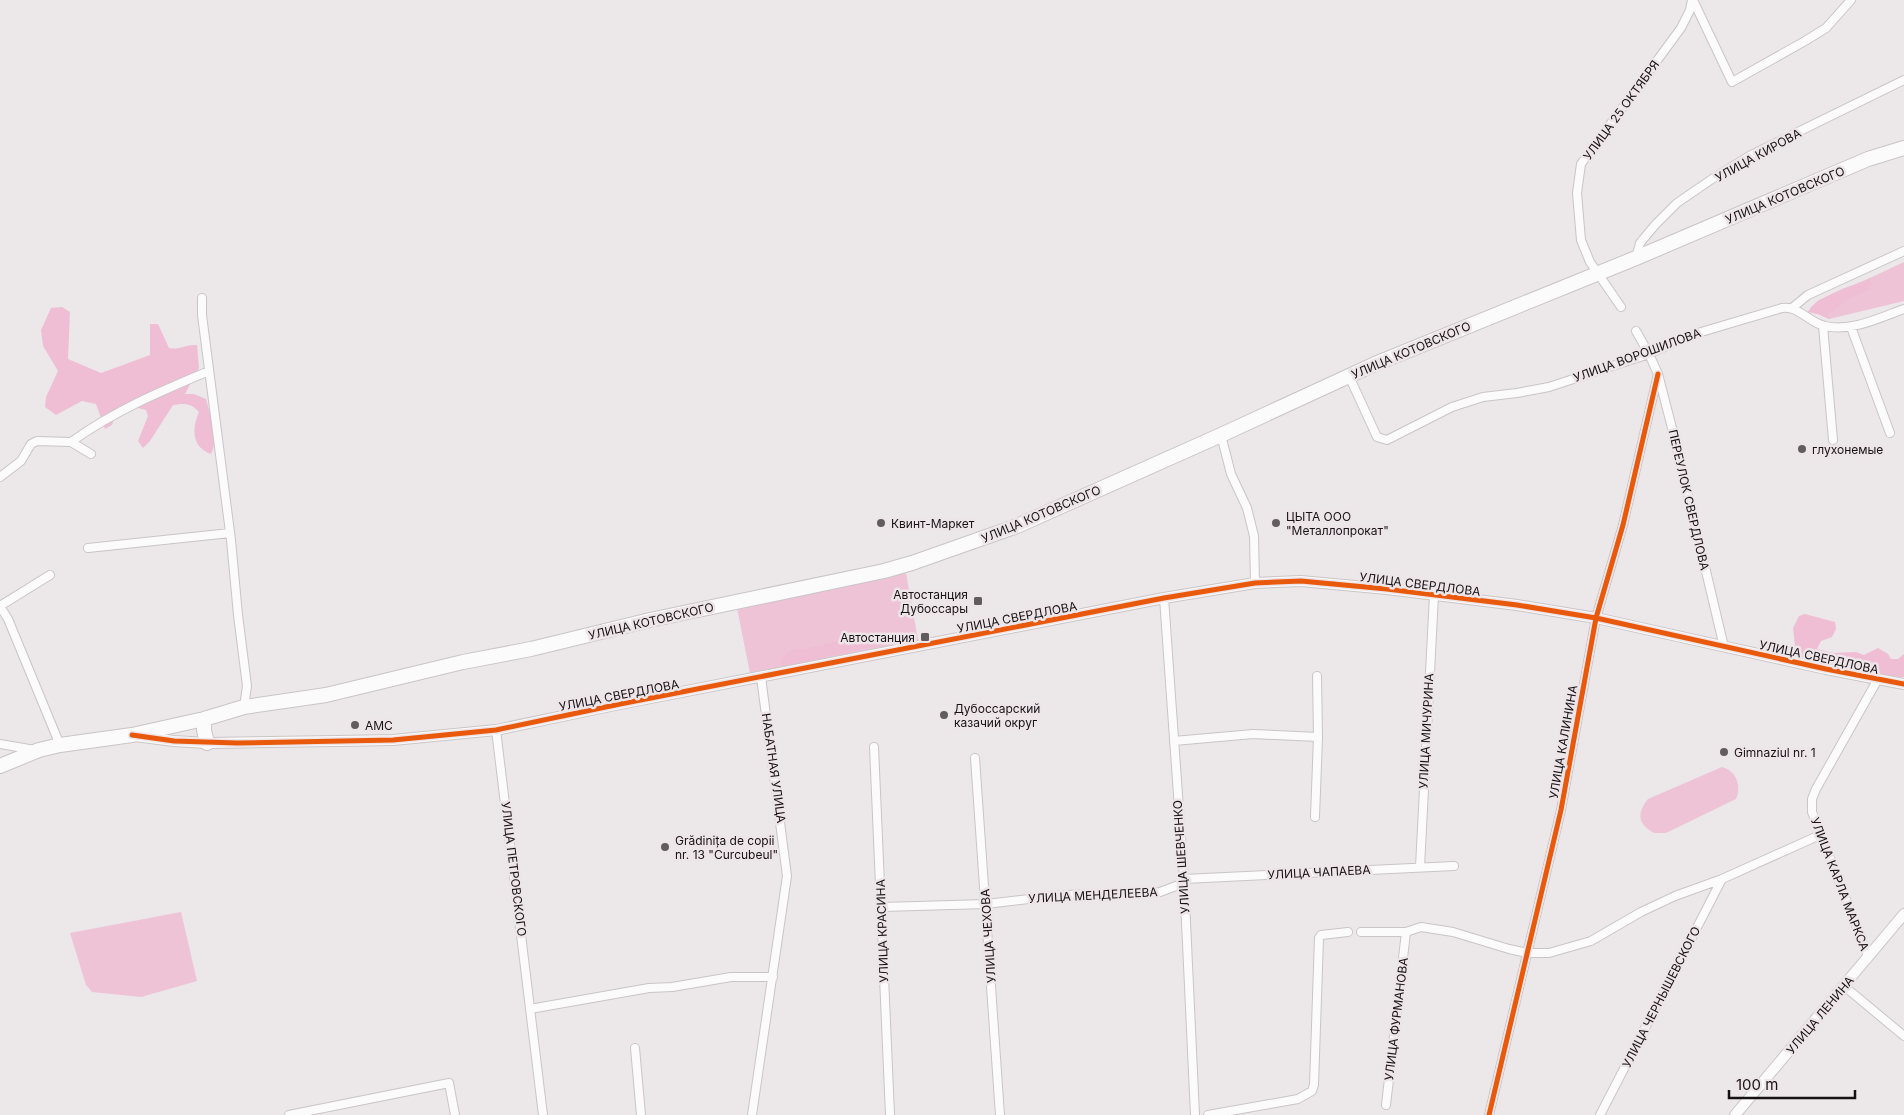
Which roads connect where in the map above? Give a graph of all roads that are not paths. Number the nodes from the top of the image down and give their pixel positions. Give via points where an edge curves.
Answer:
1 (1692, 0) edge
2 (1851, 0) edge
3 (1904, 80) edge
4 (1904, 148) edge
5 (1904, 251) edge
6 (1636, 258) junction
7 (1598, 274) junction
8 (202, 298) dead end
9 (1621, 307) dead end
10 (1792, 308) junction
11 (1904, 309) edge
12 (1823, 326) junction
13 (1851, 327) junction
14 (1636, 331) dead end
15 (1650, 354) junction
16 (209, 370) junction
17 (1658, 374) junction
18 (1350, 376) junction
19 (1890, 433) dead end
20 (1221, 435) junction
21 (1833, 440) dead end
22 (71, 442) junction
23 (91, 454) dead end
24 (0, 477) edge
25 (230, 533) junction
26 (88, 548) dead end
27 (50, 575) dead end
28 (1255, 583) junction
29 (1434, 595) junction
30 (1164, 598) junction
31 (0, 606) edge
32 (1596, 618) junction
33 (1724, 647) junction
34 (1316, 676) dead end
35 (761, 678) junction
36 (1878, 679) junction
37 (1904, 684) edge
38 (244, 707) junction
39 (204, 719) junction
40 (496, 730) junction
41 (132, 735) junction
42 (1318, 737) junction
43 (1174, 740) junction
44 (207, 743) junction
45 (0, 744) edge
46 (60, 744) junction
47 (874, 747) dead end
48 (39, 750) junction
49 (975, 758) dead end
50 (0, 766) edge
51 (1315, 817) dead end
52 (1820, 835) junction
53 (1454, 866) dead end
54 (1420, 867) junction
55 (1722, 879) junction
56 (1184, 881) junction
57 (986, 904) junction
58 (882, 906) junction
59 (1904, 914) edge
60 (1348, 932) dead end
61 (1362, 932) dead end
62 (1406, 932) junction
63 (1528, 952) junction
64 (1868, 956) junction
65 (773, 977) junction
66 (1844, 986) junction
67 (530, 1009) junction
68 (1904, 1036) edge
69 (635, 1048) dead end
70 (1386, 1105) dead end
71 (289, 1115) edge
72 (455, 1115) edge
73 (543, 1115) edge
74 (641, 1115) edge
75 (752, 1115) edge
76 (890, 1115) edge
77 (1000, 1115) edge
78 (1195, 1115) edge
79 (1208, 1115) edge
80 (1489, 1115) edge
81 (1600, 1115) edge
82 (1735, 1115) edge

1 - 2 street via 1732,82 1806,42 1826,28
1 - 7 street, УЛИЦА 25 ОКТЯБРЯ via 1681,28 1582,164 1577,193 1581,240
3 - 6 street, УЛИЦА КИРОВА via 1751,155 1712,179 1677,203 1654,225 1640,243
4 - 6 highway, УЛИЦА КОТОВСКОГО via 1868,160
5 - 10 street, УЛИЦА ВОРОШИЛОВА via 1808,295
6 - 7 highway, УЛИЦА КОТОВСКОГО
7 - 9 street, УЛИЦА 25 ОКТЯБРЯ
7 - 18 highway, УЛИЦА КОТОВСКОГО via 1421,344
8 - 16 street
10 - 12 street
10 - 15 street, УЛИЦА ВОРОШИЛОВА via 1782,308 1691,335
11 - 13 street
12 - 13 street
12 - 21 street
13 - 19 street
14 - 15 street, ПЕРЕУЛОК СВЕРДЛОВА
15 - 17 street, ПЕРЕУЛОК СВЕРДЛОВА
15 - 18 street, УЛИЦА ВОРОШИЛОВА via 1549,387 1483,397 1452,407 1387,440 1377,437
16 - 22 street via 136,402
16 - 25 street
17 - 32 street, УЛИЦА КАЛИНИНА via 1623,525
17 - 33 street, ПЕРЕУЛОК СВЕРДЛОВА
18 - 20 highway, УЛИЦА КОТОВСКОГО
20 - 28 street via 1231,474 1247,508 1255,551
20 - 38 highway, УЛИЦА КОТОВСКОГО via 1017,526 912,563 369,686
22 - 23 street
22 - 24 street via 44,440 31,444 21,461
25 - 26 street
25 - 38 street via 247,686
27 - 31 street
28 - 29 street, УЛИЦА СВЕРДЛОВА via 1301,581
28 - 30 street, УЛИЦА СВЕРДЛОВА
29 - 32 street, УЛИЦА СВЕРДЛОВА
29 - 54 street, УЛИЦА МИЧУРИНА
30 - 35 street, УЛИЦА СВЕРДЛОВА
30 - 43 street, УЛИЦА ШЕВЧЕНКО
31 - 46 street
32 - 33 street, УЛИЦА СВЕРДЛОВА
32 - 63 street, УЛИЦА КАЛИНИНА via 1561,810
33 - 36 street, УЛИЦА СВЕРДЛОВА
34 - 42 street
35 - 40 street, УЛИЦА СВЕРДЛОВА
35 - 65 street, НАБАТНАЯ УЛИЦА via 787,876
36 - 37 street, УЛИЦА СВЕРДЛОВА
36 - 52 street, УЛИЦА КАРЛА МАРКСА via 1812,799 1812,812
38 - 39 highway, УЛИЦА КОТОВСКОГО
39 - 41 highway, УЛИЦА КОТОВСКОГО
39 - 44 highway
40 - 44 street, УЛИЦА СВЕРДЛОВА via 393,740
40 - 67 street, УЛИЦА ПЕТРОВСКОГО
41 - 44 street, УЛИЦА СВЕРДЛОВА
41 - 46 highway, УЛИЦА СВЕРДЛОВА
42 - 43 street via 1253,734
42 - 51 street
43 - 56 street, УЛИЦА ШЕВЧЕНКО
45 - 48 street
46 - 48 highway, УЛИЦА СВЕРДЛОВА
47 - 58 street, УЛИЦА КРАСИНА
48 - 50 highway, УЛИЦА СВЕРДЛОВА
49 - 57 street, УЛИЦА ЧЕХОВА
52 - 55 street
52 - 64 street, УЛИЦА КАРЛА МАРКСА
53 - 54 street, УЛИЦА ЧАПАЕВА
54 - 56 street, УЛИЦА ЧАПАЕВА
55 - 63 street via 1640,912 1590,941 1548,953
55 - 81 street, УЛИЦА ЧЕРНЫШЕВСКОГО
56 - 57 street, УЛИЦА МЕНДЕЛЕЕВА via 1160,892 1063,895
56 - 78 street, УЛИЦА ШЕВЧЕНКО
57 - 58 street, УЛИЦА МЕНДЕЛЕЕВА
57 - 77 street, УЛИЦА ЧЕХОВА
58 - 76 street, УЛИЦА КРАСИНА
59 - 64 street, УЛИЦА ЛЕНИНА
60 - 79 street via 1321,935 1318,942 1312,1091 1298,1100
61 - 62 street
62 - 63 street via 1421,927 1453,932
62 - 70 street, УЛИЦА ФУРМАНОВА
63 - 80 street, УЛИЦА КАЛИНИНА
64 - 66 street, УЛИЦА ЛЕНИНА
65 - 67 street via 731,977
65 - 75 street, НАБАТНАЯ УЛИЦА
66 - 68 street
66 - 82 street, УЛИЦА ЛЕНИНА
67 - 73 street, УЛИЦА ПЕТРОВСКОГО
69 - 74 street
71 - 72 street via 449,1083

